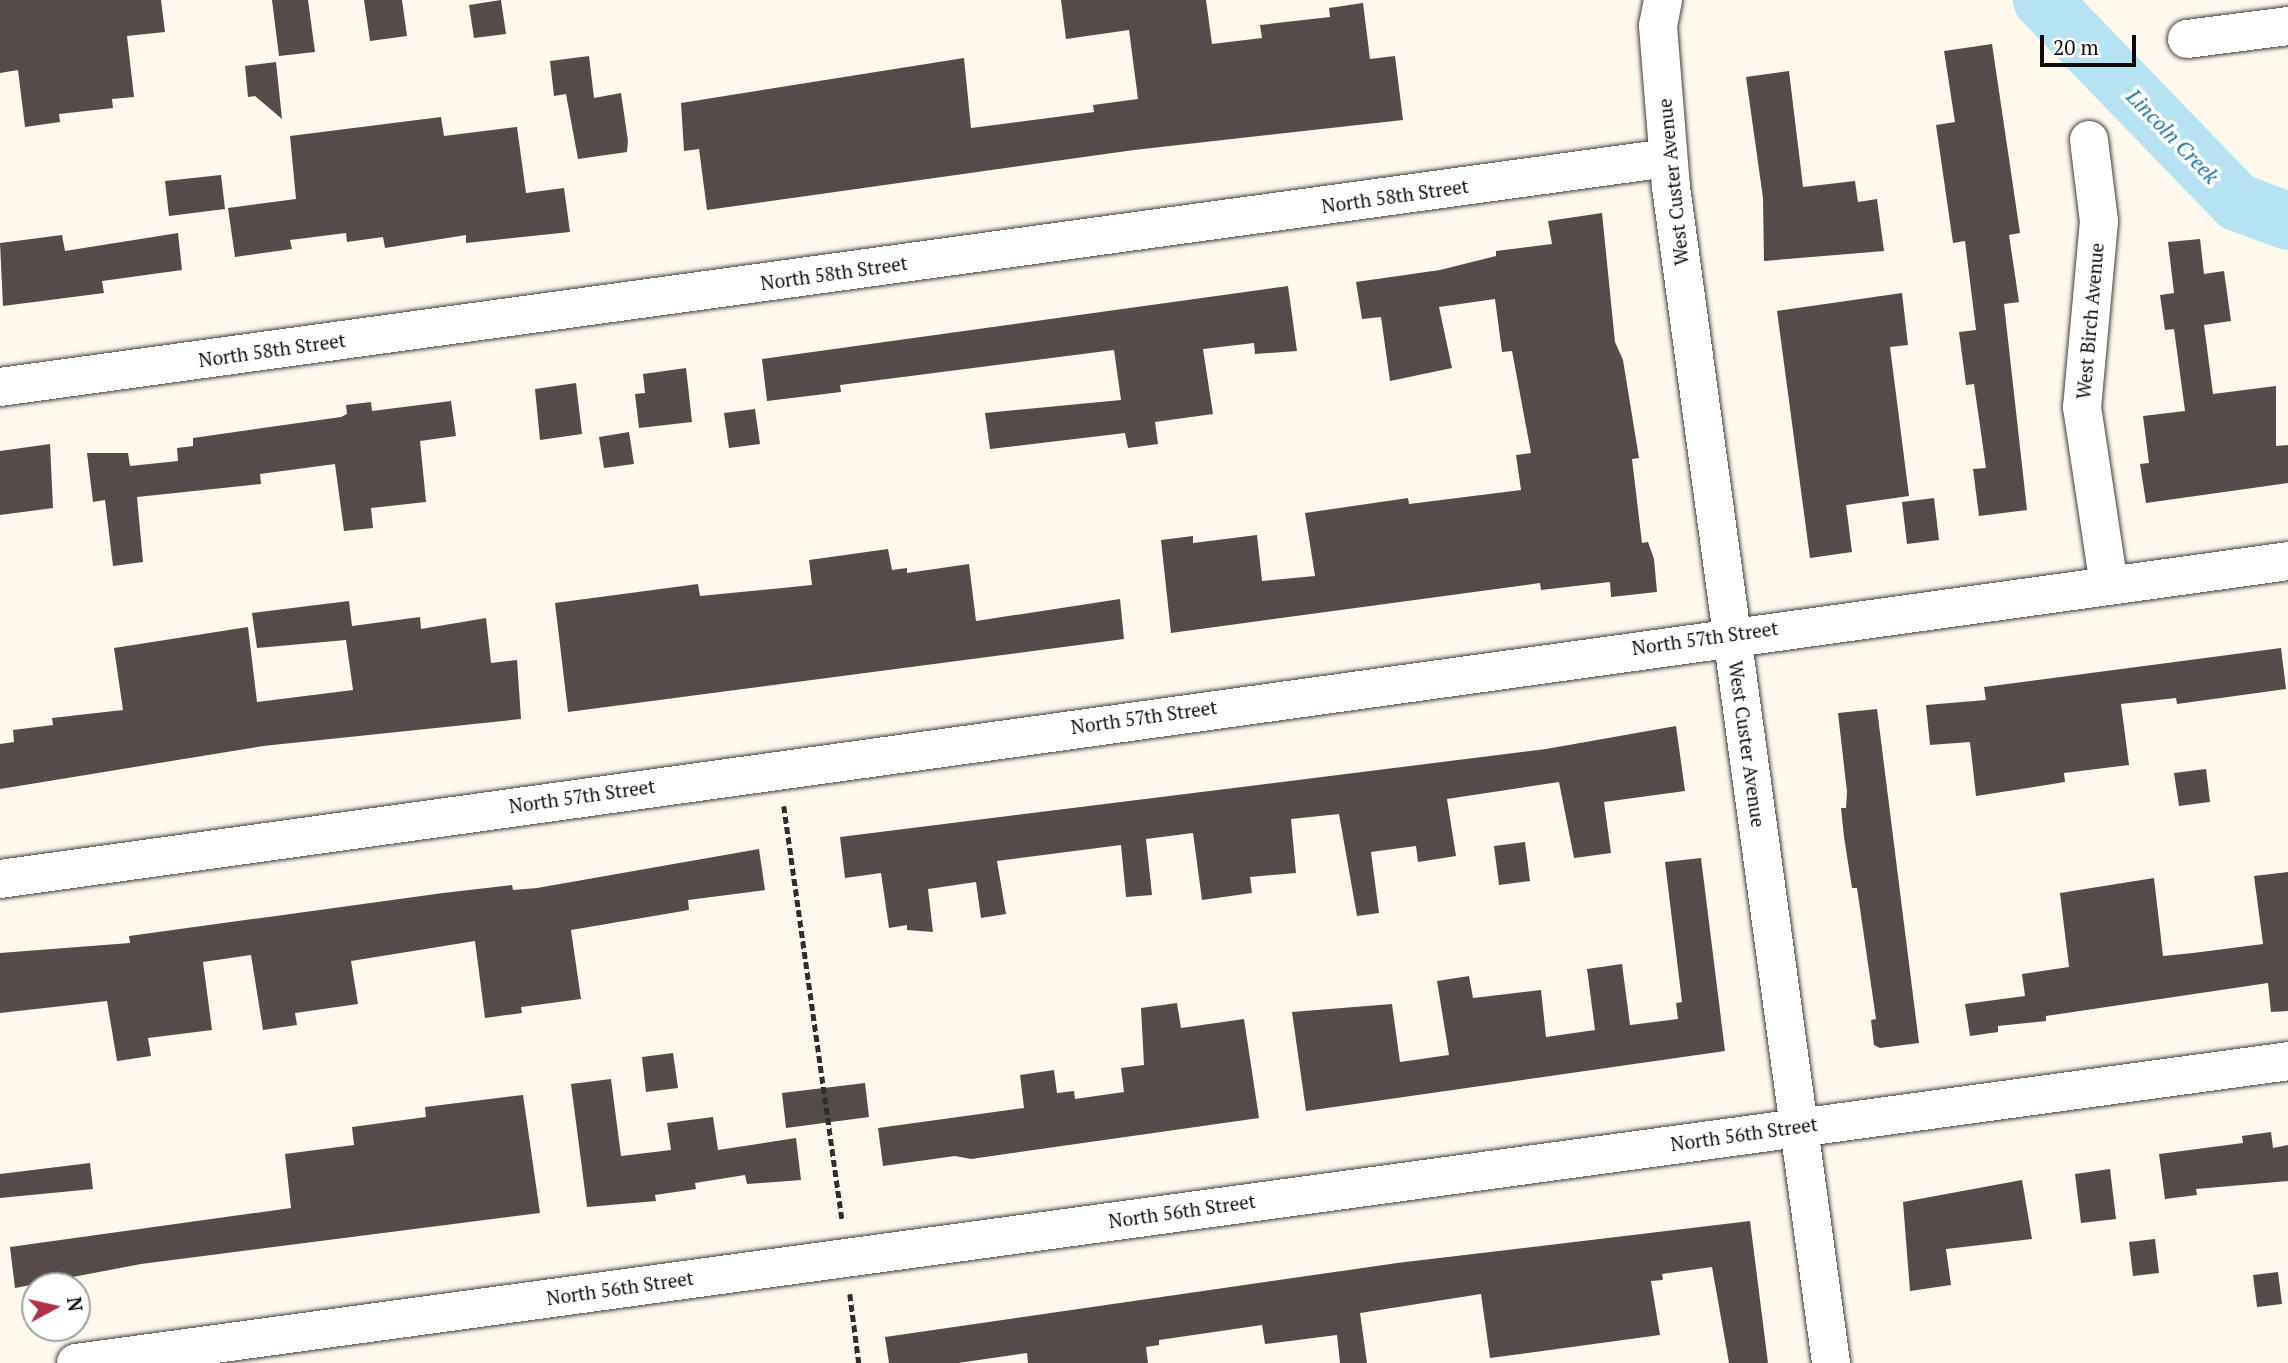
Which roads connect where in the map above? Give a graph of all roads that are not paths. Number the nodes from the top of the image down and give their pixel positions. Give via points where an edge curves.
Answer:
1 (1663, 0) edge
2 (2288, 26) edge
3 (2187, 39) dead end
4 (2089, 140) dead end
5 (1667, 158) junction
6 (0, 387) edge
7 (2288, 561) edge
8 (2109, 585) junction
9 (1732, 634) junction
10 (0, 878) edge
11 (2288, 1061) edge
12 (1799, 1127) junction
13 (76, 1363) edge
14 (1831, 1363) edge

1 - 5 street, West Custer Avenue via 1658,26
2 - 3 street
4 - 8 street, West Birch Avenue via 2099,221 2082,407
5 - 6 street, North 58th Street
5 - 9 street, West Custer Avenue
7 - 8 street, North 57th Street
8 - 9 street, North 57th Street
9 - 10 street, North 57th Street
9 - 12 street, West Custer Avenue
11 - 12 street, North 56th Street
12 - 13 street, North 56th Street
12 - 14 street, West Custer Avenue

